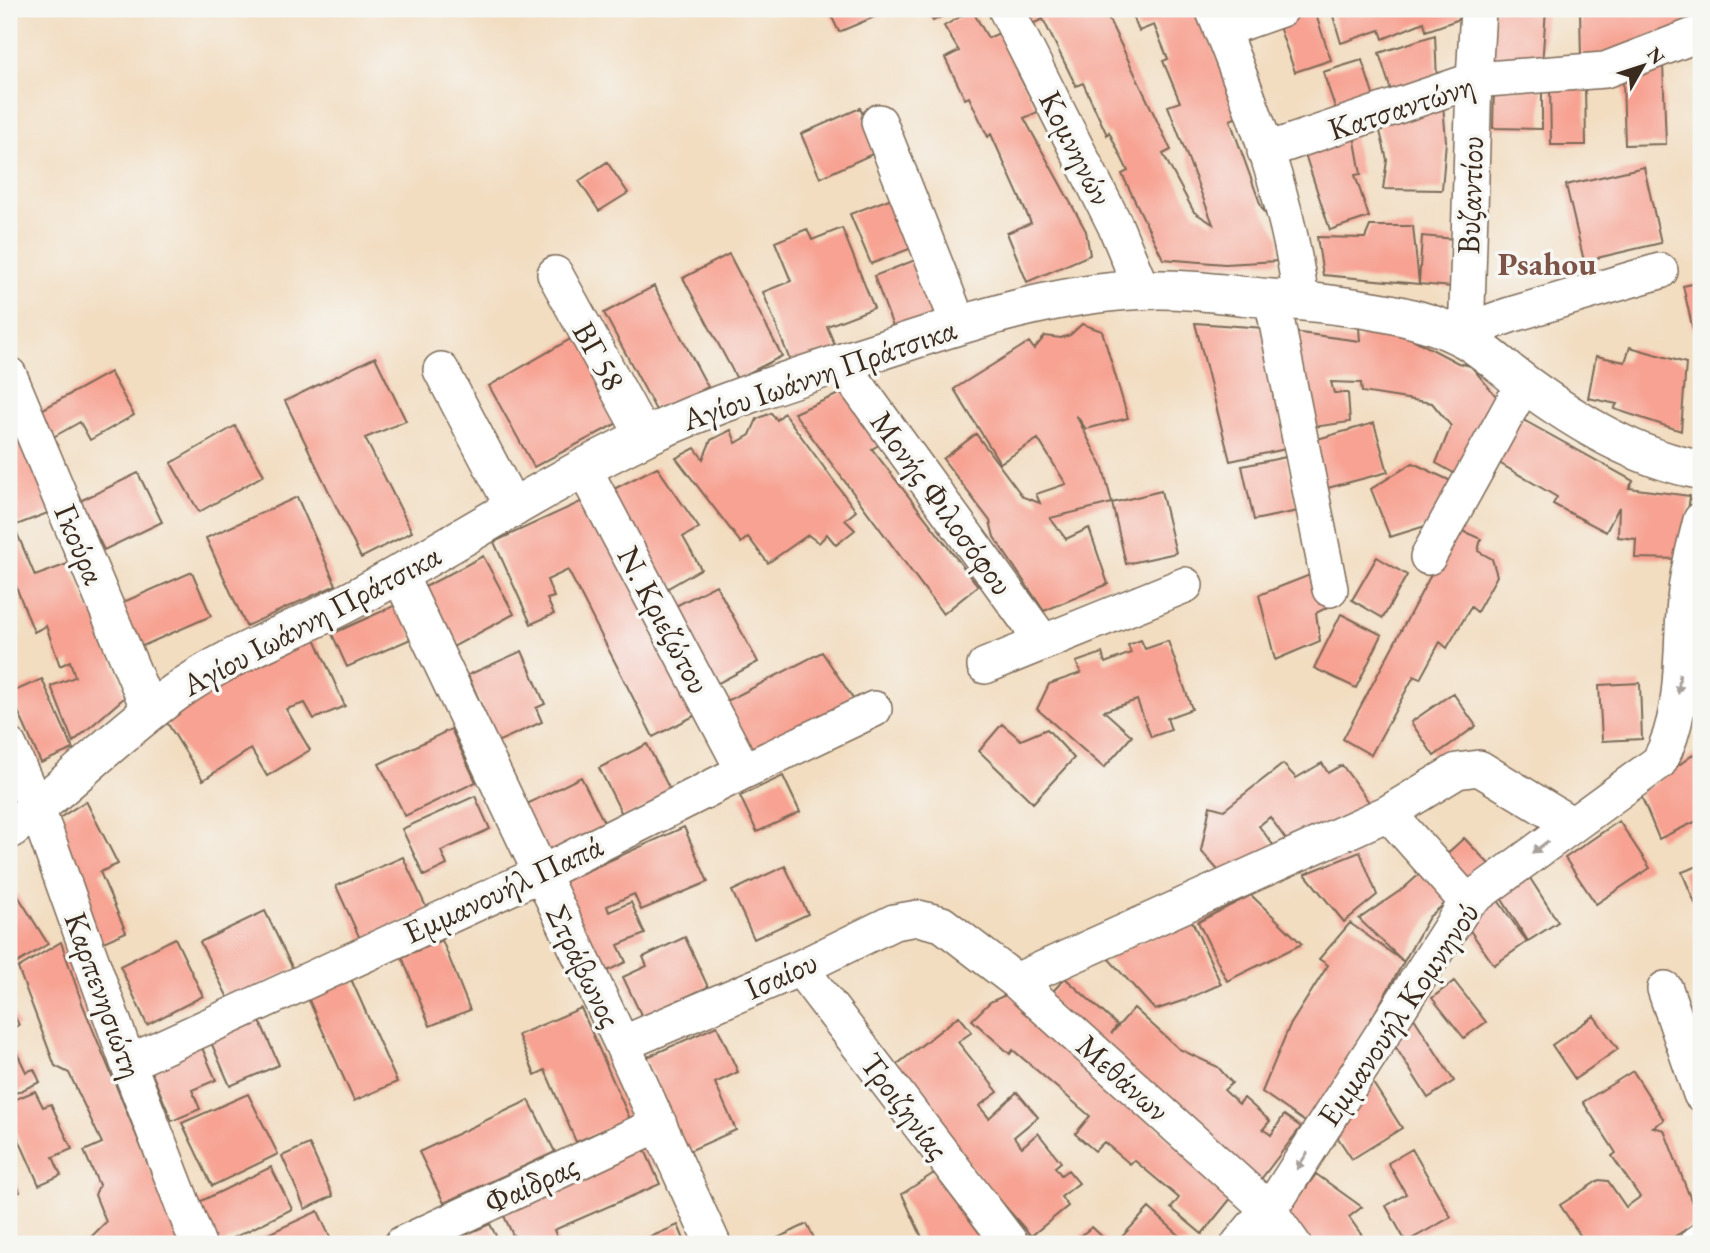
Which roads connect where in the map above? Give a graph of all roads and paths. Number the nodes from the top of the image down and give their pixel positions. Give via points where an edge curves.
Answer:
1 (1006, 9) edge
2 (1281, 9) edge
3 (1478, 9) edge
4 (1217, 19) edge
5 (1701, 33) edge
6 (1474, 80) junction
7 (879, 122) dead end
8 (1265, 151) junction
9 (1660, 271) dead end
10 (555, 274) dead end
11 (1142, 290) junction
12 (1287, 300) junction
13 (959, 325) junction
14 (1466, 340) junction
15 (841, 363) junction
16 (441, 370) dead end
17 (9, 376) edge
18 (1524, 383) junction
19 (643, 437) junction
20 (584, 469) junction
21 (1701, 470) edge
22 (514, 509) junction
23 (1701, 520) edge
24 (1428, 557) dead end
25 (399, 574) junction
26 (1185, 585) dead end
27 (1330, 589) dead end
28 (1043, 642) junction
29 (985, 666) dead end
30 (874, 709) dead end
31 (150, 712) junction
32 (9, 746) edge
33 (744, 771) junction
34 (1388, 813) junction
35 (23, 820) edge
36 (1571, 824) junction
37 (540, 874) junction
38 (1467, 902) junction
39 (942, 924) joint
40 (800, 968) junction
41 (1016, 981) junction
42 (1665, 989) dead end
43 (622, 1044) junction
44 (128, 1063) junction
45 (1701, 1094) edge
46 (659, 1124) junction
47 (1268, 1209) junction
48 (1701, 1241) edge
49 (198, 1244) edge
50 (402, 1244) edge
51 (713, 1244) edge
52 (1010, 1244) edge
53 (1239, 1244) edge
54 (1293, 1244) edge
55 (1697, 1244) edge

1 - 11 street, Κομνηνών via 1115,225
2 - 4 street
3 - 6 street, Βυζαντίου
4 - 8 street
5 - 6 street, Κατσαντώνη via 1605,70
6 - 8 street, Κατσαντώνη
6 - 14 street, Βυζαντίου
7 - 13 street
8 - 12 street via 1292,241
9 - 14 street via 1493,321
10 - 19 street, ΒΓ 58
11 - 12 main road, Αγίου Ιωάννη Πράτσικα
11 - 13 main road, Αγίου Ιωάννη Πράτσικα via 1056,302
12 - 14 main road, Αγίου Ιωάννη Πράτσικα via 1380,311 1429,323
12 - 27 street
13 - 15 main road, Αγίου Ιωάννη Πράτσικα
14 - 18 main road, Αγίου Ιωάννη Πράτσικα
15 - 19 main road, Αγίου Ιωάννη Πράτσικα via 710,408
15 - 28 street, Μονής Φιλοσόφου
16 - 22 street
17 - 31 street, Γκούρα
18 - 21 main road, Αγίου Ιωάννη Πράτσικα via 1638,451
18 - 24 street
19 - 20 main road, Αγίου Ιωάννη Πράτσικα
20 - 22 main road, Αγίου Ιωάννη Πράτσικα
20 - 33 street, Ν. Κριεζώτου
22 - 25 main road, Αγίου Ιωάννη Πράτσικα
23 -> 36 street, Εμμανουήλ Κομνηνού via 1687,582 1677,714 1669,743 1659,762
25 - 31 main road, Αγίου Ιωάννη Πράτσικα via 219,664
25 - 37 street, Στράβωνος
26 - 28 street
28 - 29 street
30 - 33 street, Εμμανουήλ Παπά
31 - 35 main road, Αγίου Ιωάννη Πράτσικα
32 - 35 street, Καρπενησιώτη
33 - 37 street, Εμμανουήλ Παπά
34 - 36 street via 1457,772 1479,768
34 - 38 street
34 - 41 street
35 - 44 street, Καρπενησιώτη
36 -> 38 street, Εμμανουήλ Κομνηνού
37 - 43 street, Στράβωνος
37 - 44 street, Εμμανουήλ Παπά
38 -> 47 street, Εμμανουήλ Κομνηνού
39 - 40 street, Ισαίου via 918,918 894,922
39 - 41 street, Μεθάνων
40 - 43 street, Ισαίου
40 - 52 street, Τροιζηνίας
41 - 47 street, Μεθάνων
42 - 45 street
43 - 46 street, Στράβωνος
44 - 49 street, Καρπενησιώτη
46 - 50 street, Φαίδρας
46 - 51 street, Στράβωνος
47 - 53 street, Εμμανουήλ Κομνηνού
47 - 54 street, Μεθάνων
48 - 55 street

